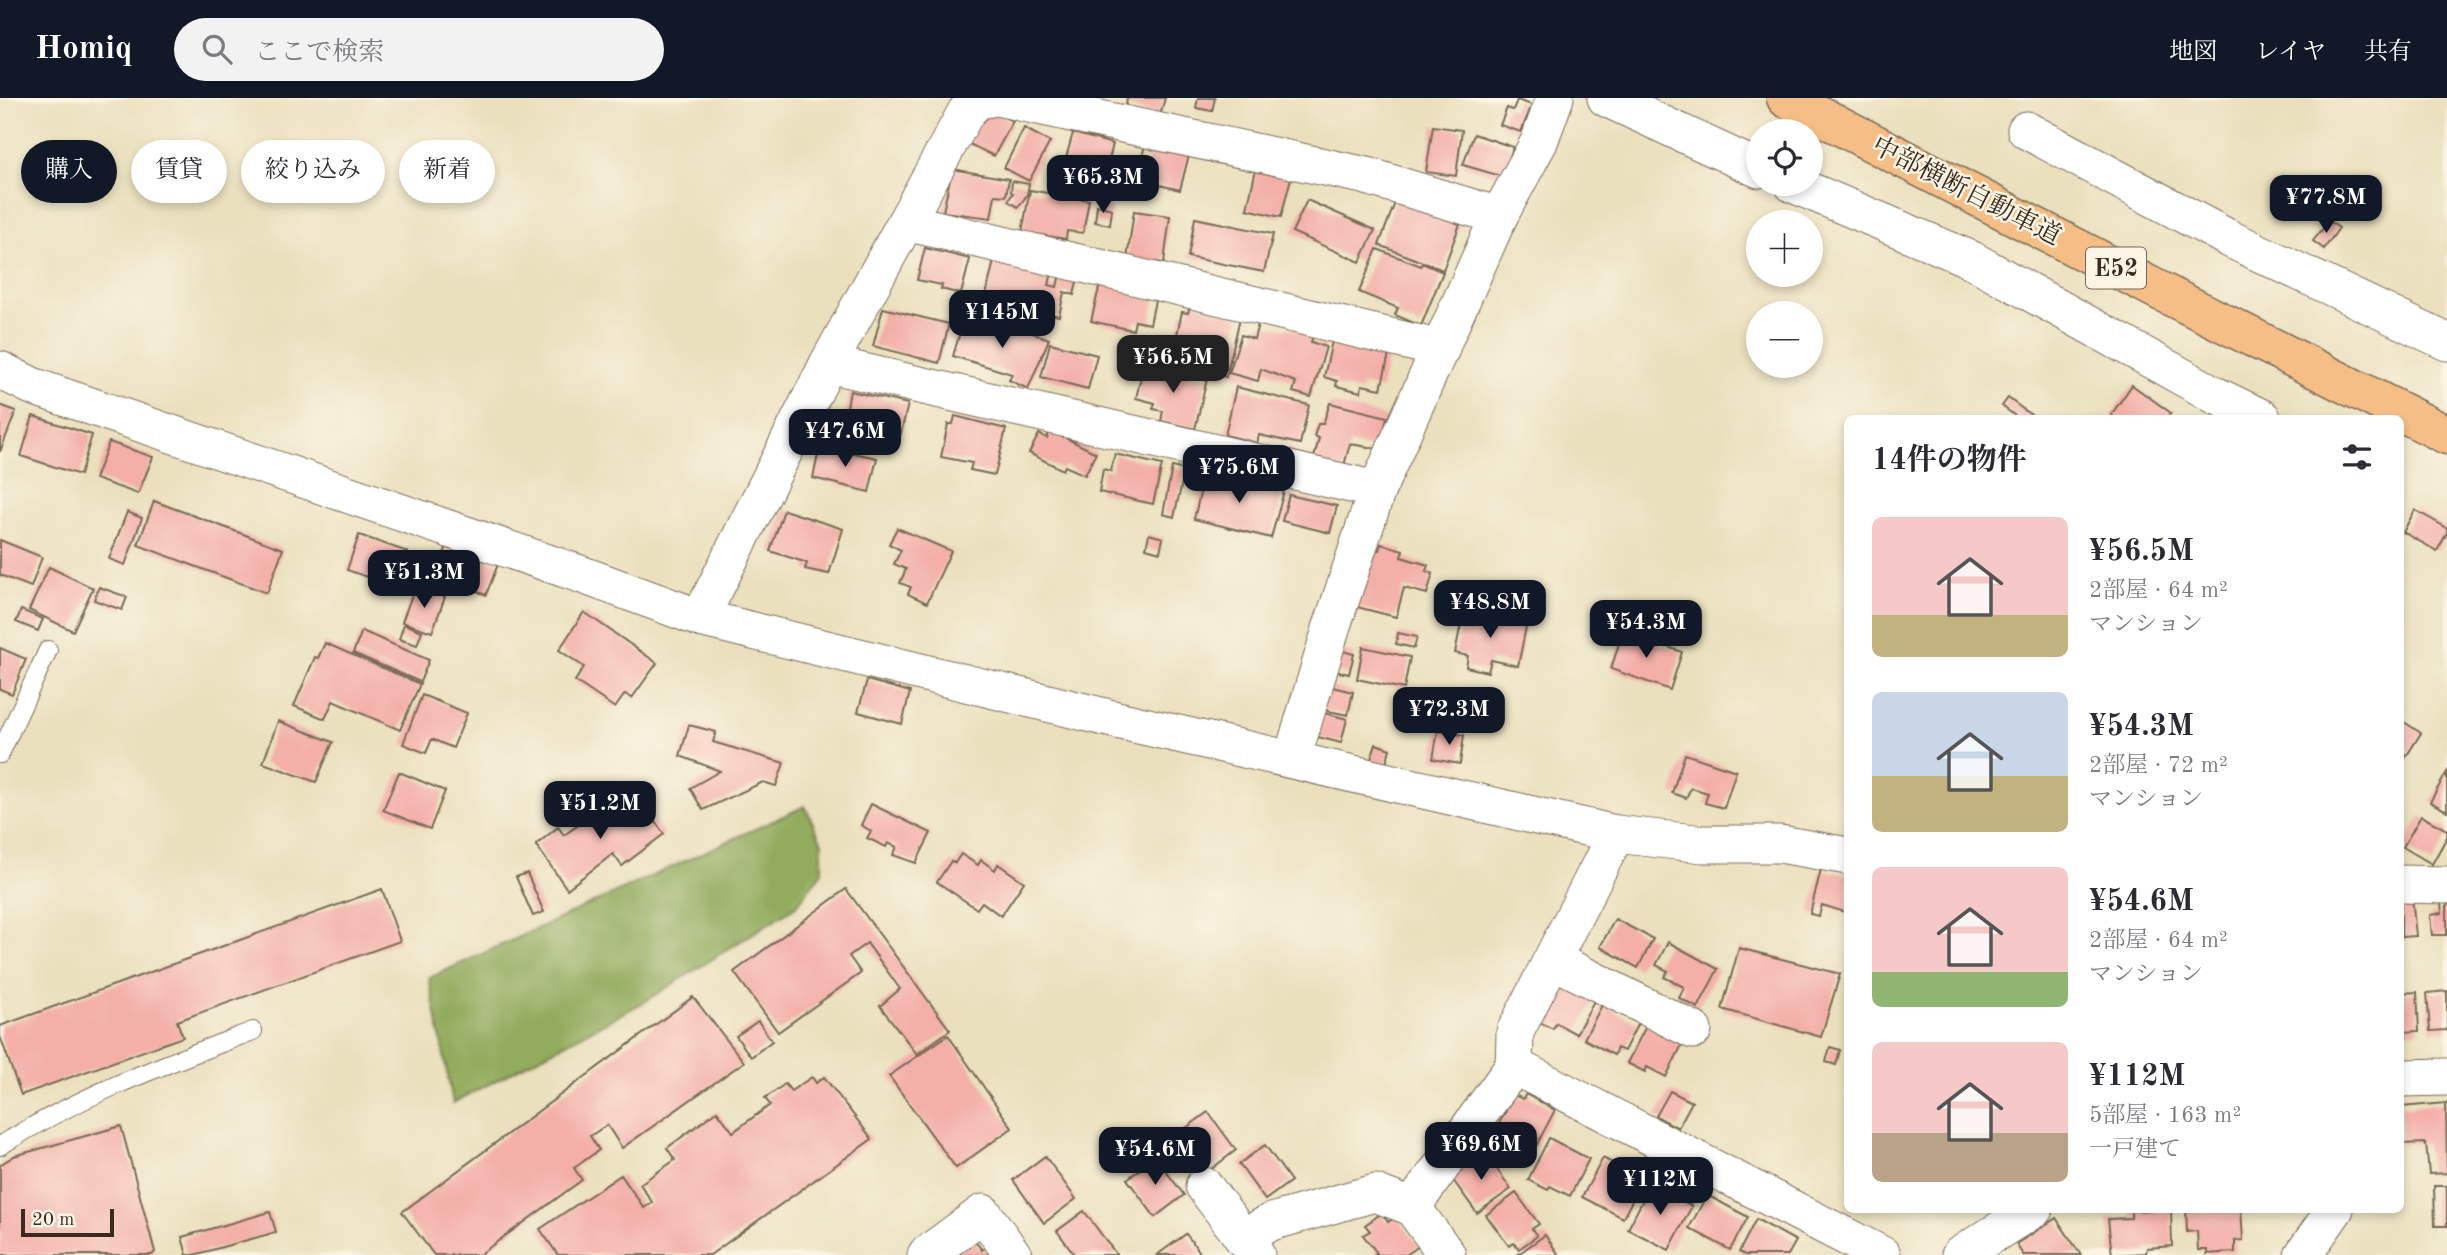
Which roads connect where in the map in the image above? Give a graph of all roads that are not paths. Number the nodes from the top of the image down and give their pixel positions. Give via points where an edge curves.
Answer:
1 (991, 98) edge
2 (1001, 98) edge
3 (1555, 98) edge
4 (1606, 98) edge
5 (1786, 98) edge
6 (2026, 130) dead end
7 (1746, 163) edge
8 (1821, 196) edge
9 (1499, 216) junction
10 (906, 222) junction
11 (2447, 342) edge
12 (1441, 349) junction
13 (828, 363) junction
14 (0, 370) edge
15 (2207, 407) edge
16 (2247, 415) edge
17 (2447, 435) edge
18 (1377, 490) junction
19 (701, 618) junction
20 (48, 650) dead end
21 (0, 754) edge
22 (1292, 759) junction
23 (1616, 834) junction
24 (1844, 855) edge
25 (2404, 884) edge
26 (2447, 885) edge
27 (1553, 960) junction
28 (1693, 1030) dead end
29 (253, 1031) dead end
30 (1514, 1066) junction
31 (2447, 1077) edge
32 (2404, 1078) edge
33 (0, 1146) edge
34 (1204, 1186) dead end
35 (1412, 1207) junction
36 (2028, 1213) edge
37 (2332, 1213) edge
38 (1249, 1246) edge
39 (926, 1255) edge
40 (1013, 1255) edge
41 (1447, 1255) edge
42 (1882, 1255) edge
43 (1960, 1255) edge
44 (2303, 1255) edge

1 - 10 street via 978,100 966,112
2 - 9 street via 1367,176
3 - 9 street via 1539,142
4 - 7 street
5 - 17 highway, 中部横断自動車道 / E52
6 - 11 street via 2230,239
8 - 15 street via 1972,260
9 - 12 street
10 - 12 street
10 - 13 street
12 - 18 street
13 - 18 street
13 - 19 street
14 - 19 street via 33,386
15 - 16 street
18 - 22 street
19 - 22 street
20 - 21 lane
22 - 23 street
23 - 24 street via 1703,844 1780,844
23 - 27 street
25 - 26 street
27 - 28 street
27 - 30 street via 1515,1032
29 - 33 lane via 132,1077
30 - 35 street
30 - 42 street
31 - 32 street
34 - 38 street
35 - 38 street via 1375,1193 1271,1222
35 - 41 street
36 - 43 street
37 - 44 street
39 - 40 street via 983,1213

